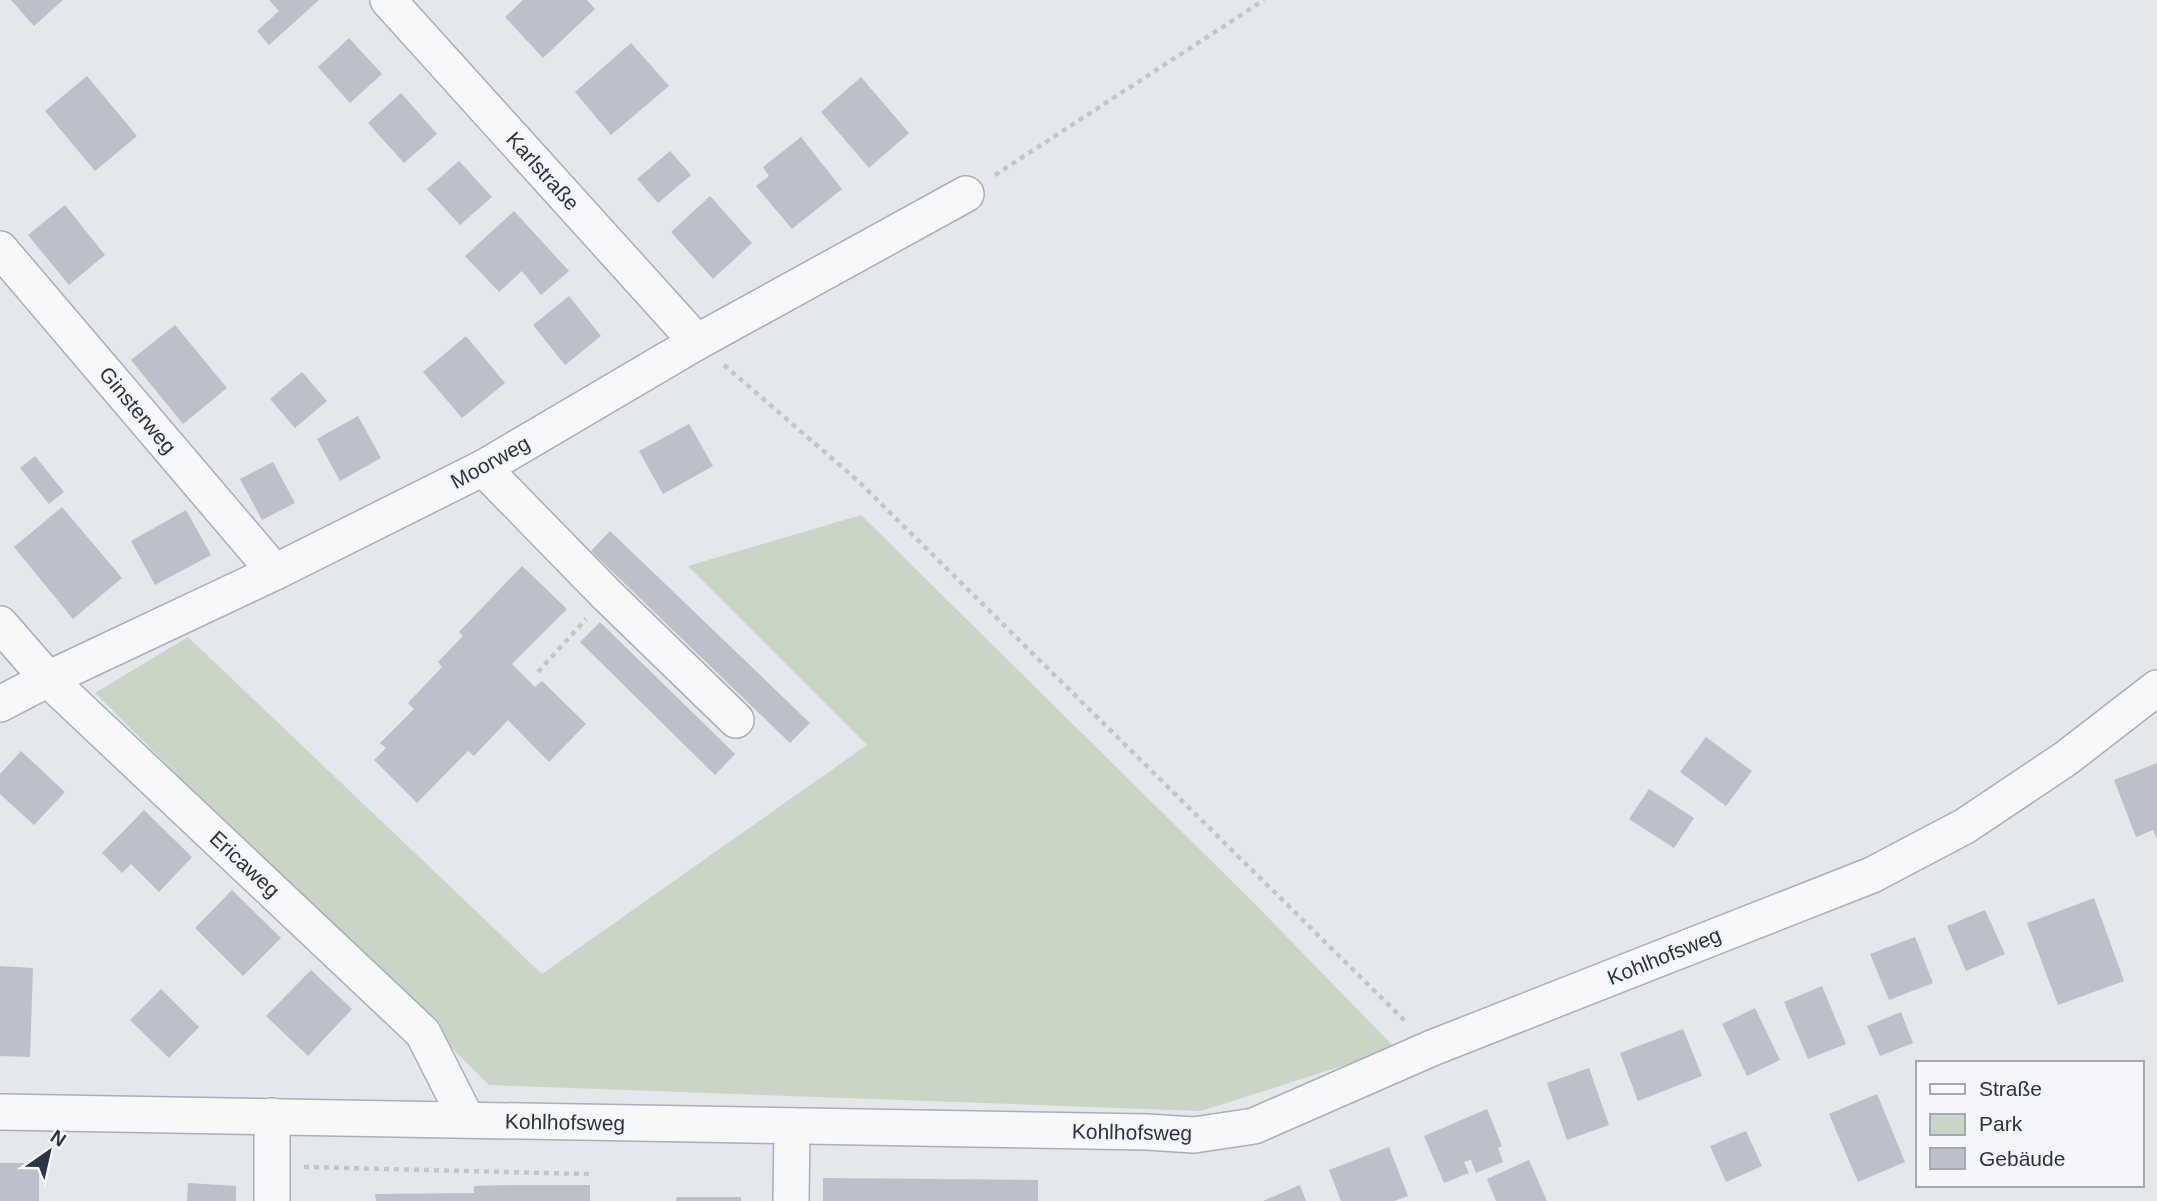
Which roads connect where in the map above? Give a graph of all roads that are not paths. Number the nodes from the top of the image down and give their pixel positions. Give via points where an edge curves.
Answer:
1 (388, 0) edge
2 (965, 194) road end
3 (0, 248) edge
4 (697, 342) junction
5 (483, 468) junction
6 (275, 572) junction
7 (0, 624) edge
8 (48, 679) junction
9 (2157, 688) edge
10 (0, 704) edge
11 (736, 720) dead end
12 (0, 1112) edge
13 (272, 1116) junction
14 (467, 1120) junction
15 (792, 1126) junction
16 (272, 1201) edge
17 (791, 1201) edge

1 - 4 street, Karlstraße
2 - 4 street, Moorweg
3 - 6 street, Ginsterweg
4 - 5 street, Moorweg
5 - 6 street, Moorweg
5 - 11 street
6 - 8 street, Moorweg
7 - 8 street, Ericaweg
8 - 10 street, Moorweg
8 - 14 street, Ericaweg via 423,1033
9 - 15 street, Kohlhofsweg via 2065,759 1965,826 1872,874 1432,1048 1254,1126 1194,1135
12 - 13 street, Kohlhofsweg
13 - 14 street, Kohlhofsweg
13 - 16 street
14 - 15 street, Kohlhofsweg
15 - 17 street

